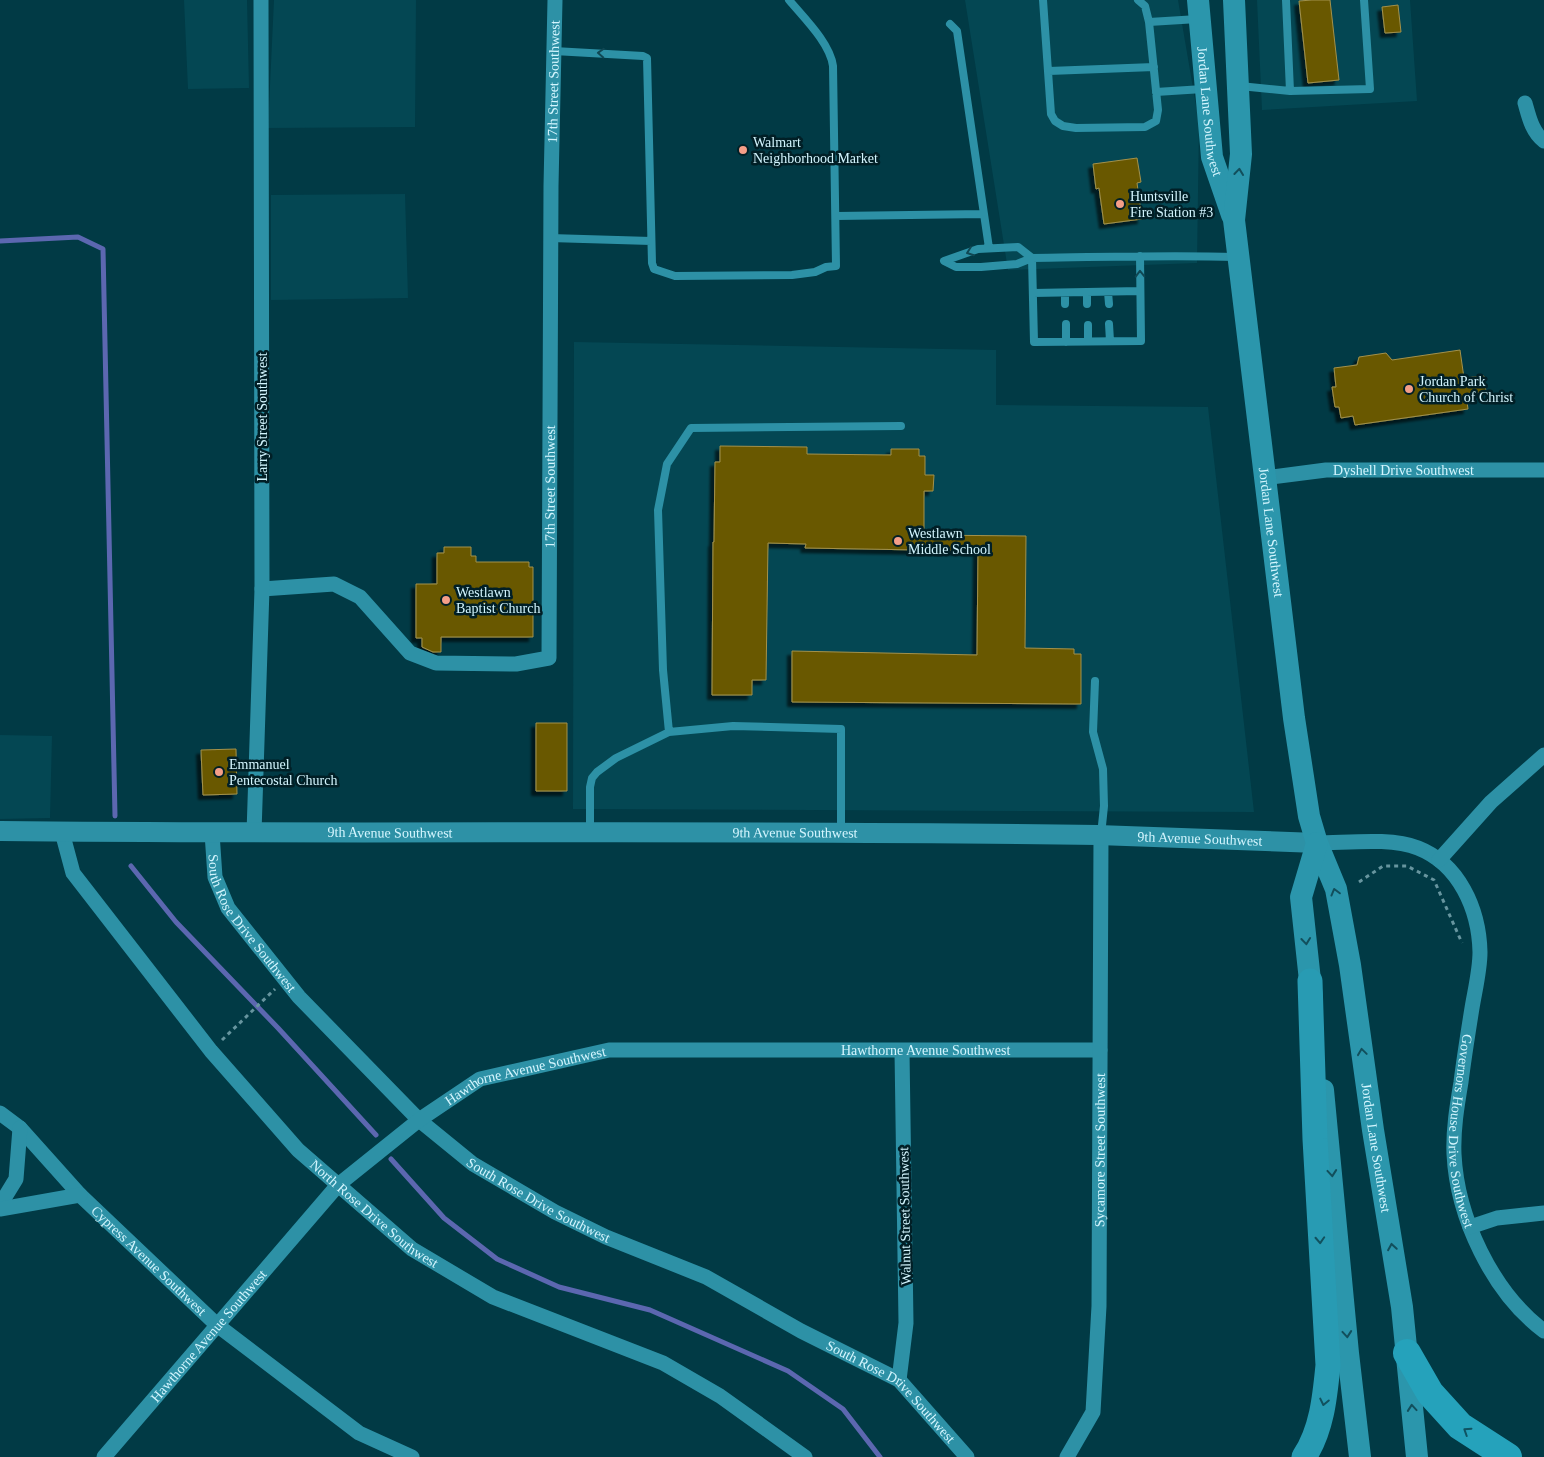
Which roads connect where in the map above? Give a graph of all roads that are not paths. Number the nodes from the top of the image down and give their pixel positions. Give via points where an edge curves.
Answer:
1 (261, 0) edge
2 (555, 0) edge
3 (789, 0) edge
4 (1044, 0) edge
5 (1138, 0) edge
6 (1234, 0) edge
7 (1286, 0) edge
8 (1364, 0) edge
9 (1199, 9) edge
10 (1150, 22) junction
11 (950, 24) dead end
12 (554, 51) junction
13 (1154, 67) junction
14 (1049, 71) junction
15 (1238, 86) junction
16 (1205, 89) junction
17 (1290, 91) junction
18 (1156, 92) junction
19 (1525, 103) dead end
20 (1544, 140) edge
21 (984, 214) junction
22 (836, 216) junction
23 (1234, 220) junction
24 (550, 238) junction
25 (651, 241) junction
26 (989, 248) junction
27 (1140, 256) junction
28 (1238, 257) junction
29 (1032, 258) junction
30 (1140, 291) junction
31 (1087, 292) junction
32 (1108, 292) junction
33 (1033, 293) junction
34 (1065, 293) junction
35 (1065, 304) dead end
36 (1087, 304) dead end
37 (1109, 304) dead end
38 (1066, 324) dead end
39 (1109, 324) dead end
40 (1088, 325) dead end
41 (1088, 341) junction
42 (1110, 341) junction
43 (1066, 342) junction
44 (900, 426) dead end
45 (1544, 470) edge
46 (1264, 478) junction
47 (262, 589) junction
48 (1096, 681) dead end
49 (669, 732) junction
50 (1544, 755) edge
51 (0, 831) edge
52 (62, 832) junction
53 (590, 832) junction
54 (840, 832) junction
55 (212, 833) junction
56 (254, 833) junction
57 (1101, 835) junction
58 (1317, 843) junction
59 (1439, 860) junction
60 (1310, 981) junction
61 (1100, 1050) junction
62 (902, 1051) junction
63 (0, 1113) edge
64 (419, 1120) junction
65 (20, 1128) junction
66 (338, 1185) junction
67 (80, 1195) junction
68 (0, 1205) edge
69 (0, 1209) edge
70 (1544, 1213) edge
71 (1470, 1227) junction
72 (217, 1325) junction
73 (1544, 1330) edge
74 (1407, 1353) junction
75 (899, 1380) junction
76 (104, 1457) edge
77 (412, 1457) edge
78 (805, 1457) edge
79 (967, 1457) edge
80 (1067, 1457) edge
81 (1304, 1457) edge
82 (1360, 1457) edge
83 (1417, 1457) edge
84 (1476, 1457) edge
85 (1508, 1457) edge
86 (1520, 1457) edge

1 - 47 street, Larry Street Southwest
2 - 12 street, 17th Street Southwest
3 - 22 lane via 832,57
4 - 14 lane
5 - 10 lane
6 - 15 main road, Jordan Lane Southwest
7 - 17 lane
8 - 17 lane via 1370,89
9 - 10 lane
9 - 16 main road, Jordan Lane Southwest
10 - 13 lane
11 - 21 lane via 957,31
12 - 24 street, 17th Street Southwest
25 -> 12 lane via 647,58
13 - 14 lane
13 - 18 lane
14 - 18 lane via 1051,114 1054,122 1063,126 1144,127 1156,121
15 - 17 lane
23 -> 15 main road, Jordan Lane Southwest via 1241,154
16 - 18 lane
16 - 23 main road, Jordan Lane Southwest via 1212,157
19 - 20 street via 1532,125
21 - 22 lane
21 - 26 lane
22 - 25 lane via 836,266 815,272 792,275 669,275 654,268
23 - 28 main road, Jordan Lane Southwest
24 - 25 lane
24 - 47 street, 17th Street Southwest via 548,658 516,664 436,663 410,653 360,597 334,584
26 - 29 lane via 1018,247
26 -> 29 lane via 944,261 956,267 981,267 1017,264
27 - 28 lane
27 - 29 lane
30 -> 27 lane
28 - 46 main road, Jordan Lane Southwest
29 - 33 lane
30 - 32 lane
30 - 42 lane via 1141,341
31 - 32 lane
31 - 34 lane
31 - 36 lane
32 - 37 lane
33 - 34 lane
33 - 43 lane via 1034,342
34 - 35 lane
38 - 43 lane
39 - 42 lane
40 - 41 lane
41 - 42 lane
41 - 43 lane
44 - 49 lane via 691,428 667,464 658,510 662,670
45 - 46 street, Dyshell Drive Southwest via 1326,470
46 - 58 main road, Jordan Lane Southwest via 1294,718 1309,816
47 - 56 street, Larry Street Southwest
48 - 57 lane via 1093,732 1102,769 1104,806
49 - 53 lane via 616,758 592,778
49 - 54 lane via 733,726 841,728
50 - 59 street via 1491,802
51 - 52 street, 9th Avenue Southwest
52 - 55 street, 9th Avenue Southwest
52 - 66 street, North Rose Drive Southwest via 73,873 211,1051 298,1150
53 - 54 street, 9th Avenue Southwest
53 - 56 street, 9th Avenue Southwest
54 - 57 street, 9th Avenue Southwest
55 - 56 street, 9th Avenue Southwest
55 - 64 street, South Rose Drive Southwest via 215,877 228,908 299,996
57 - 58 street, 9th Avenue Southwest
57 - 61 street, Sycamore Street Southwest
58 - 59 street, 9th Avenue Southwest via 1399,843 1418,848
58 -> 60 main road via 1301,897
74 -> 58 main road, Jordan Lane Southwest via 1350,965 1336,889
59 - 71 street, Governors House Drive Southwest via 1458,879 1468,899 1480,952 1454,1138 1457,1175
60 -> 81 main road via 1328,1365 1318,1427
60 -> 82 main road
61 - 62 street, Hawthorne Avenue Southwest
61 - 80 street, Sycamore Street Southwest via 1099,1306 1093,1412
62 - 64 street, Hawthorne Avenue Southwest via 609,1050 480,1079
62 - 75 street, Walnut Street Southwest via 906,1324
63 - 65 street, Cypress Avenue Southwest
64 - 66 street, Hawthorne Avenue Southwest
64 - 75 street, South Rose Drive Southwest via 473,1164 555,1212 606,1237 706,1277 801,1331
65 - 67 street, Cypress Avenue Southwest
65 - 68 street via 16,1179
66 - 72 street, Hawthorne Avenue Southwest
66 - 78 street, North Rose Drive Southwest via 420,1254 494,1297 663,1363 720,1396
67 - 69 street
67 - 72 street, Cypress Avenue Southwest
70 - 71 street via 1497,1218
71 - 73 street, Governors House Drive Southwest via 1501,1285
72 - 76 street, Hawthorne Avenue Southwest
72 - 77 street, Cypress Avenue Southwest via 359,1433
83 -> 74 main road, Jordan Lane Southwest
85 -> 74 highway via 1460,1426 1430,1392
75 - 79 street, South Rose Drive Southwest
84 - 85 highway
85 - 86 highway

